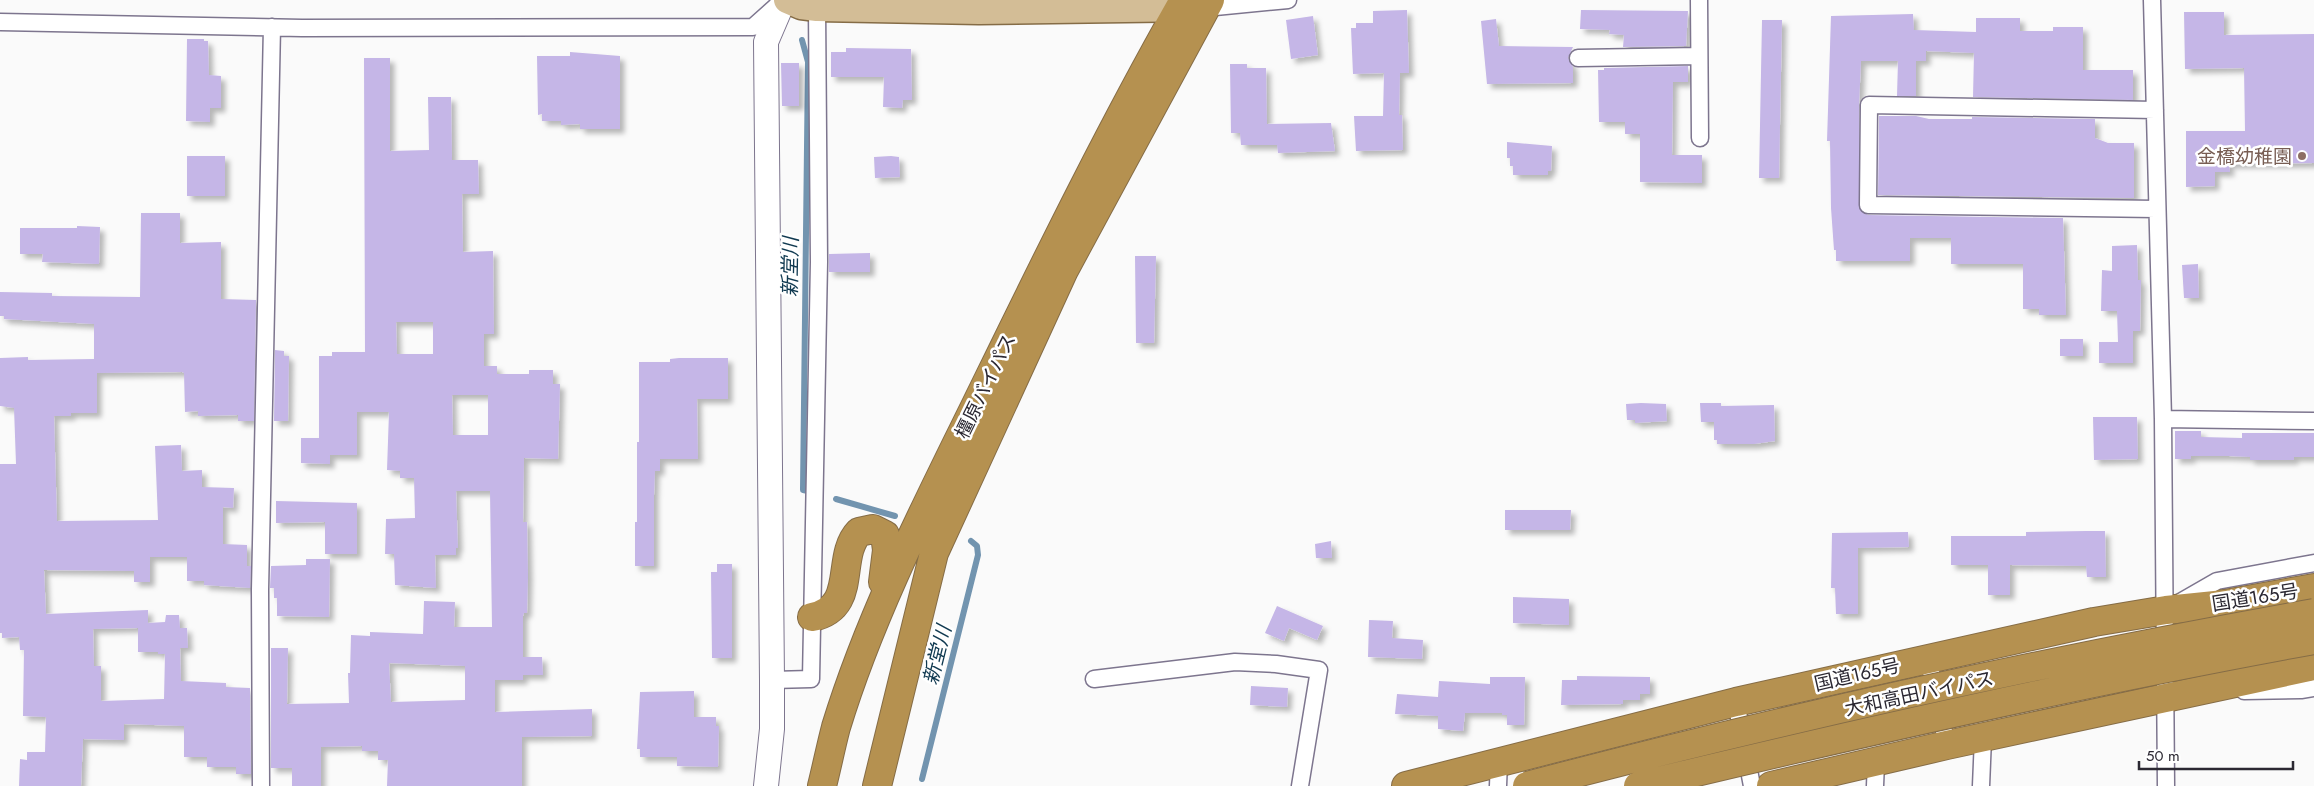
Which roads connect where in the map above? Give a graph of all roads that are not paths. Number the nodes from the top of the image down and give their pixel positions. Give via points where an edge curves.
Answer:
1 (785, 0) edge
2 (1288, 0) edge
3 (1699, 0) edge
4 (2152, 0) edge
5 (1194, 4) edge
6 (817, 8) junction
7 (0, 22) edge
8 (272, 27) junction
9 (1699, 56) junction
10 (1578, 58) dead end
11 (2155, 110) junction
12 (1700, 138) dead end
13 (2156, 208) junction
14 (2163, 418) junction
15 (2314, 421) edge
16 (2314, 562) edge
17 (2314, 588) edge
18 (879, 608) junction
19 (2166, 610) junction
20 (2314, 613) edge
21 (812, 617) junction
22 (2314, 640) edge
23 (1928, 658) junction
24 (2314, 666) edge
25 (1094, 679) dead end
26 (772, 680) junction
27 (2314, 688) edge
28 (2198, 691) junction
29 (2166, 698) junction
30 (1736, 702) junction
31 (1983, 738) junction
32 (1947, 746) junction
33 (1499, 774) edge
34 (1876, 774) edge
35 (878, 784) edge
36 (261, 786) edge
37 (766, 786) edge
38 (822, 786) edge
39 (1300, 786) edge
40 (1406, 786) edge
41 (1527, 786) edge
42 (1638, 786) edge
43 (1752, 786) edge
44 (1771, 786) edge
45 (1981, 786) edge
46 (2166, 786) edge

1 - 6 main road
1 - 8 street via 753,27
1 - 26 street via 766,42
2 - 5 street
3 - 9 street
4 - 11 street
5 - 6 main road via 979,11
5 - 18 highway, 橿原バイパス via 1140,77 936,485
5 - 35 highway, 橿原バイパス via 1064,270 934,553
6 - 21 street via 819,262
7 - 8 street
8 - 36 street via 260,590
9 - 10 street
9 - 12 street
11 - 13 street
11 - 13 street via 1869,105 1868,205
13 - 14 street
14 - 15 street
14 - 19 street
16 - 19 street via 2217,581
17 - 19 highway, 国道165号 via 2225,604
18 - 21 highway via 888,550 885,536 873,529 859,532 854,537 838,599 828,611
18 - 38 highway, 橿原バイパス via 836,726
19 - 23 highway, 国道165号
19 - 29 street
20 - 41 highway, 大和高田バイパス, bridge via 1932,689
21 - 26 street via 811,678
22 - 42 highway, 大和高田バイパス, bridge via 1940,716
23 - 30 highway, 国道165号
23 - 32 street
24 - 28 highway
25 - 39 street via 1235,662 1319,670
26 - 37 street via 772,730
27 - 28 street
28 - 29 highway
29 - 31 highway
29 - 46 street
30 - 33 highway, 国道165号
30 - 43 street
31 - 32 highway
31 - 45 street
32 - 34 highway
33 - 40 highway, 国道165号
34 - 44 highway

